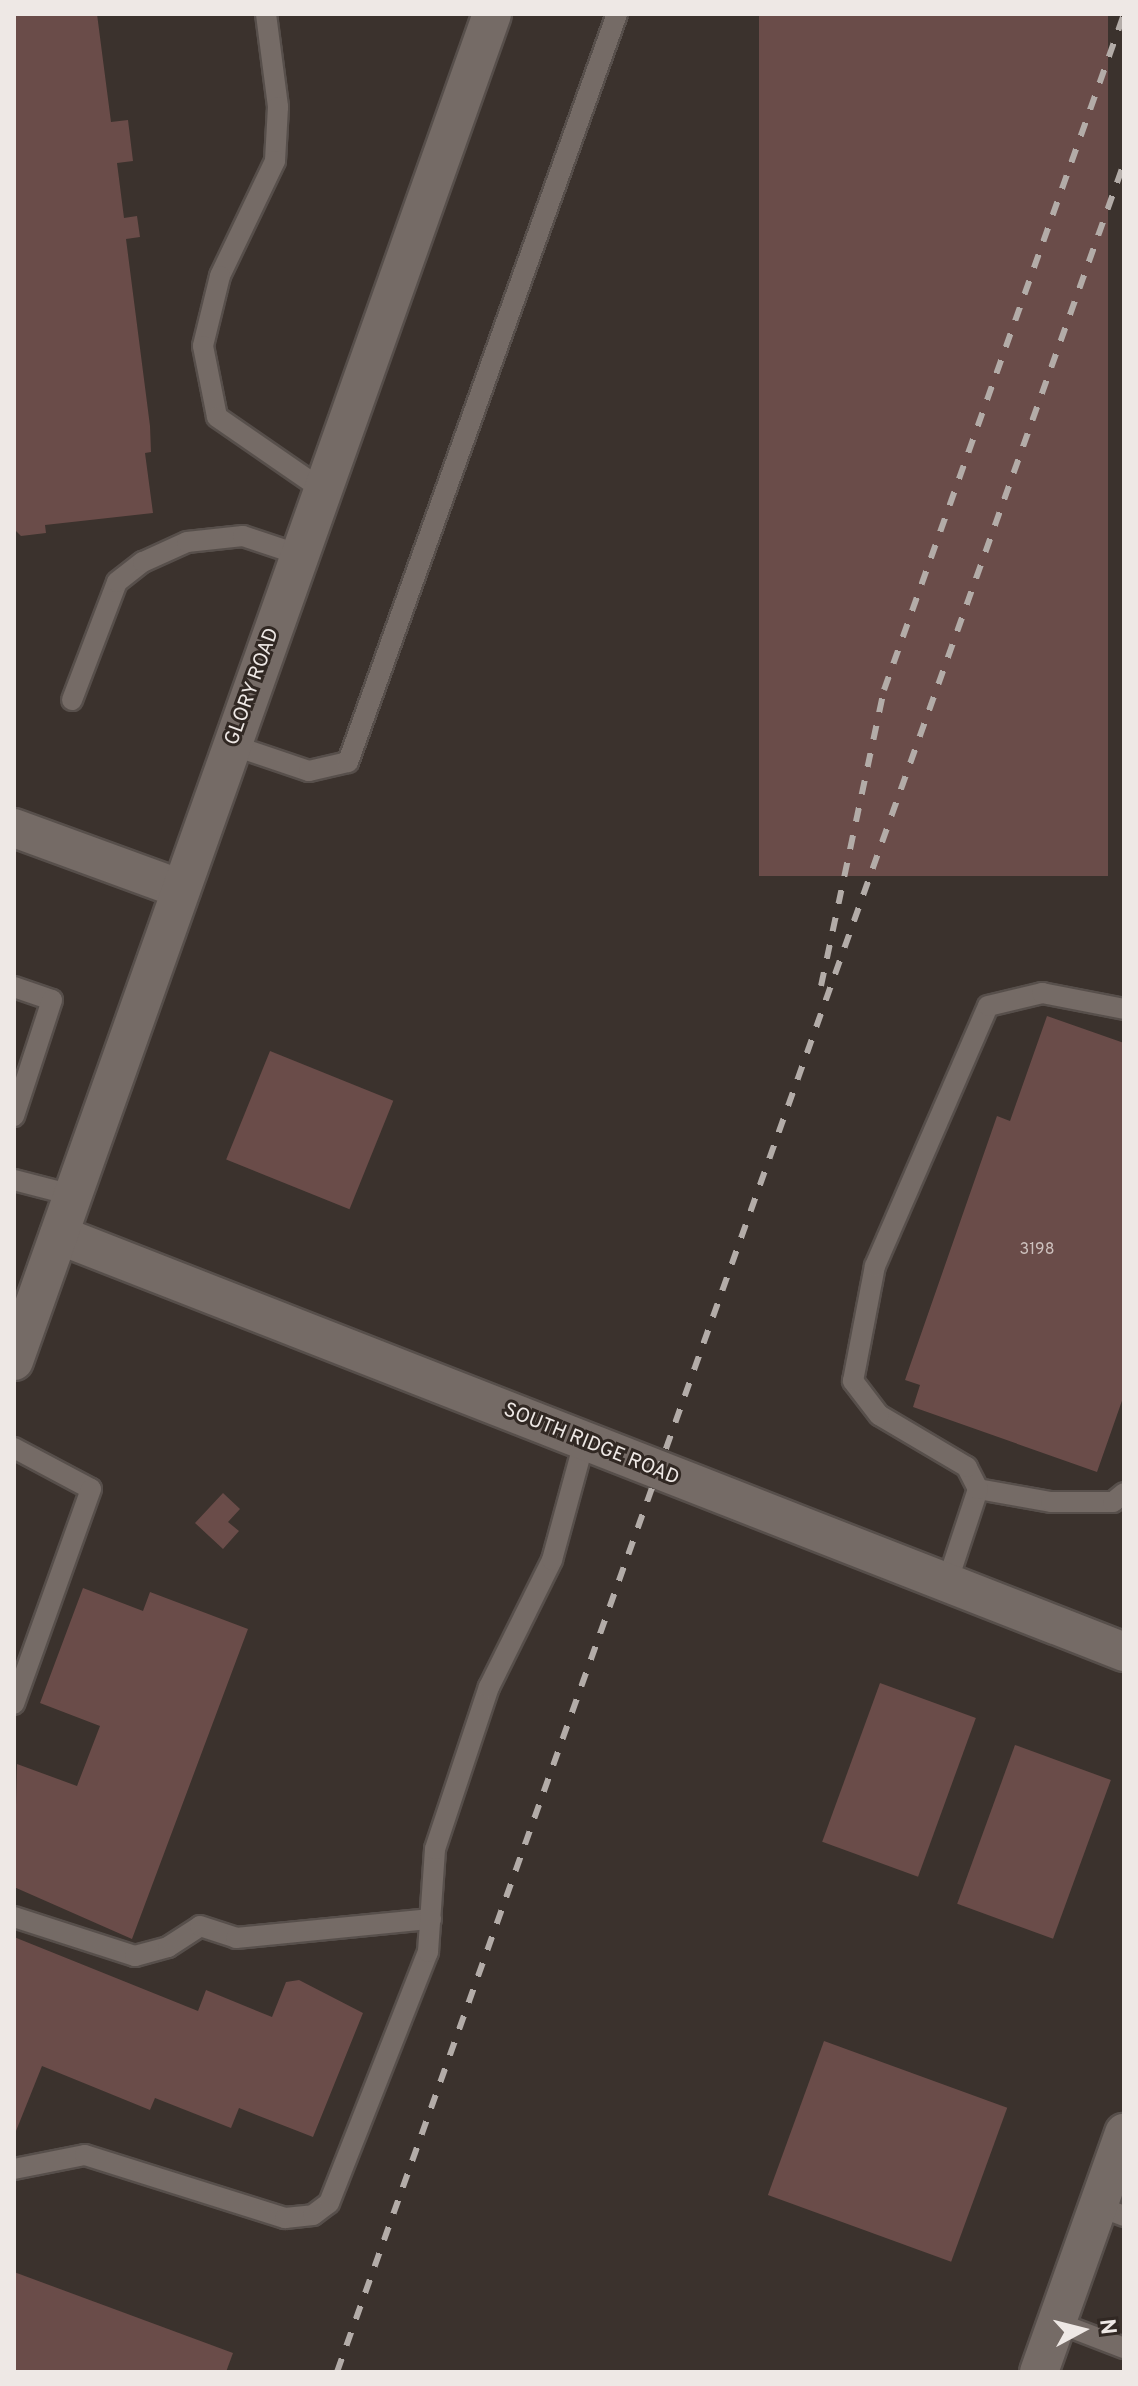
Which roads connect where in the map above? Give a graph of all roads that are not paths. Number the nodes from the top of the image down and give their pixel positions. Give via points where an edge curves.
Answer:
1 (266, 14) edge
2 (492, 14) edge
3 (617, 14) edge
4 (323, 490) junction
5 (300, 555) junction
6 (72, 700) dead end
7 (232, 745) junction
8 (14, 828) edge
9 (181, 889) junction
10 (14, 987) edge
11 (1124, 1009) edge
12 (14, 1116) edge
13 (14, 1180) edge
14 (72, 1195) junction
15 (59, 1235) junction
16 (16, 1346) edge
17 (584, 1442) junction
18 (14, 1448) edge
19 (978, 1489) junction
20 (1124, 1493) edge
21 (947, 1583) junction
22 (1124, 1652) edge
23 (14, 1704) edge
24 (14, 1917) edge
25 (431, 1919) junction
26 (1124, 2133) edge
27 (14, 2169) edge
28 (1111, 2211) edge
29 (1056, 2322) junction
30 (1124, 2348) edge
31 (1039, 2372) edge

1 - 4 lane via 278,107 275,161 220,276 203,346 217,417
2 - 4 street, GLORY ROAD
3 - 7 lane via 348,762 309,771
4 - 5 street, GLORY ROAD
5 - 6 lane via 243,536 187,542 143,562 117,582
5 - 7 street, GLORY ROAD
7 - 9 street, GLORY ROAD
8 - 9 street
9 - 14 street, GLORY ROAD
10 - 12 lane via 52,1000
11 - 19 lane via 1042,993 988,1006 875,1266 853,1381 879,1415 967,1467
13 - 14 lane
14 - 15 street, GLORY ROAD
15 - 16 street, GLORY ROAD
15 - 17 street, SOUTH RIDGE ROAD
17 - 21 street, SOUTH RIDGE ROAD
17 - 25 lane via 552,1560 489,1687 435,1849
18 - 23 lane via 91,1489
19 - 20 lane via 1051,1502 1113,1502
19 - 21 lane
21 - 22 street, SOUTH RIDGE ROAD
24 - 25 lane via 135,1956 168,1947 200,1926 236,1938
25 - 27 lane via 428,1952 329,2203 313,2215 285,2218 85,2155
26 - 28 street
28 - 29 street
29 - 30 lane
29 - 31 street

